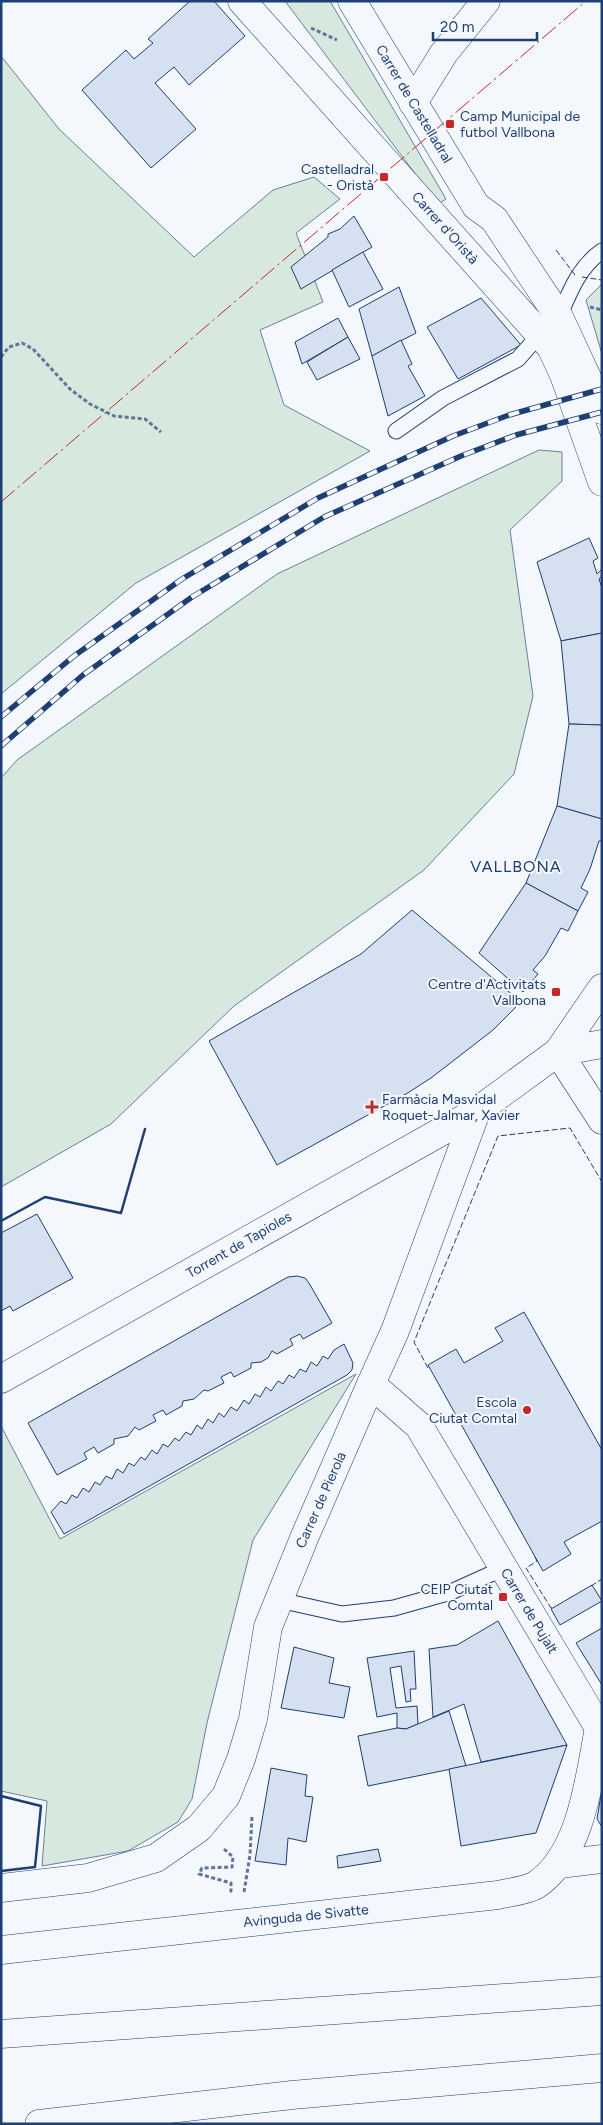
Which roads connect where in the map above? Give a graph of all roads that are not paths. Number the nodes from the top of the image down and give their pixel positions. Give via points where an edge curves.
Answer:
1 (242, 1) edge
2 (352, 1) edge
3 (486, 1) edge
4 (413, 103) junction
5 (476, 206) junction
6 (602, 251) edge
7 (477, 264) junction
8 (550, 326) junction
9 (602, 410) edge
10 (396, 431) dead end
11 (602, 482) edge
12 (602, 988) edge
13 (602, 1044) edge
14 (558, 1052) junction
15 (476, 1112) junction
16 (602, 1120) edge
17 (1, 1379) edge
18 (371, 1384) junction
19 (504, 1568) junction
20 (279, 1600) junction
21 (600, 1728) edge
22 (602, 1859) edge
23 (559, 1864) junction
24 (1, 1888) edge
25 (1, 1950) edge
26 (602, 1991) edge
27 (1, 2034) edge
28 (602, 2068) edge
29 (39, 2124) edge

1 - 7 main road, Carrer d'Oristà
2 - 4 main road, Carrer de Castelladral
3 - 4 main road via 444,52
4 - 5 main road, Carrer de Castelladral
5 - 7 main road
5 - 8 main road, Carrer de Castelladral via 494,219
6 - 8 lane via 589,260
7 - 8 main road, Carrer d'Oristà
8 - 9 main road, Carrer d'Oristà
8 - 10 lane via 518,359 443,398
8 - 11 main road, Carrer d'Oristà via 551,347
12 - 14 main road
13 - 14 main road
14 - 15 main road
14 - 16 main road
15 - 17 main road, Torrent de Tapioles
15 - 18 main road, Carrer de Pierola via 395,1330
18 - 19 main road, Carrer de Pujalt via 419,1426
18 - 20 main road, Carrer de Pierola
19 - 20 lane via 451,1592 394,1608 342,1614
19 - 21 main road, Carrer de Pujalt
20 - 24 main road, Carrer de Pierola via 268,1627 253,1719 241,1759 226,1796 199,1828 156,1858 88,1878
21 - 23 main road, Carrer de Pujalt via 583,1810
22 - 23 main road
23 - 25 main road, Avinguda de Sivatte via 534,1886 498,1895
26 - 27 main road
28 - 29 main road via 292,2094

